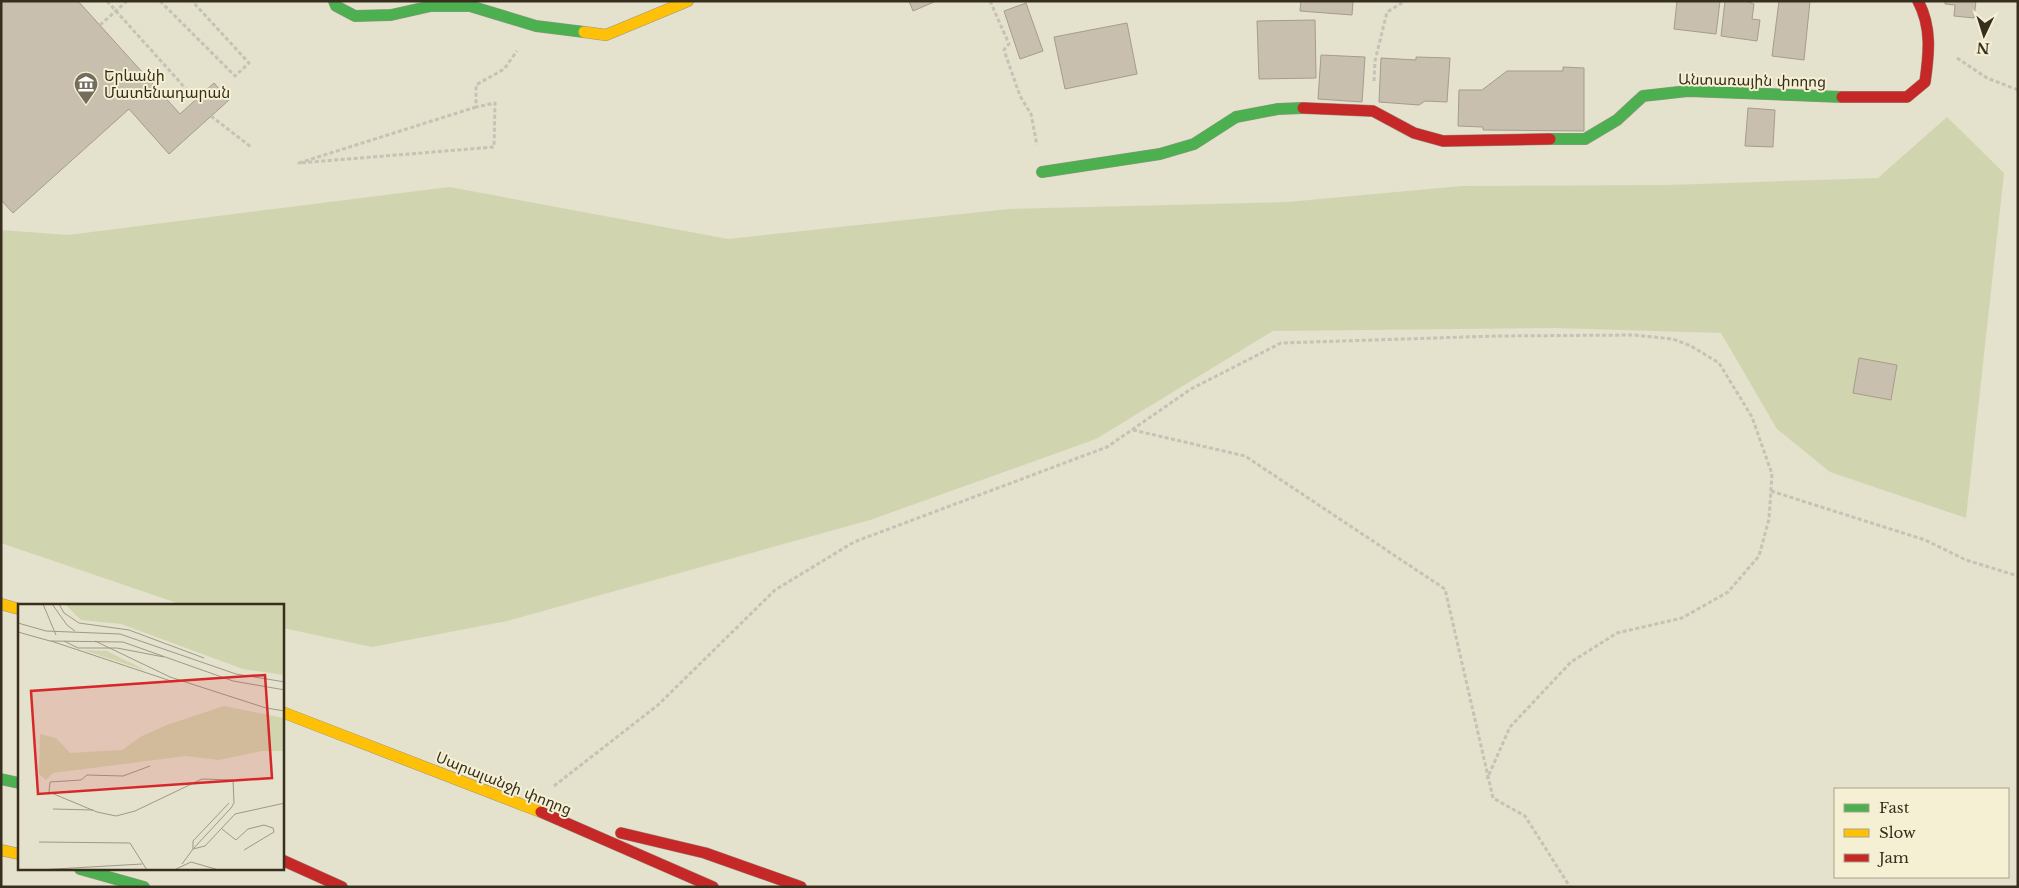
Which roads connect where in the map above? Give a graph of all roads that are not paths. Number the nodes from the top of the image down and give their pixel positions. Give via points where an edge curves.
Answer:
1 (334, 1) edge
2 (688, 1) edge
3 (1918, 1) edge
4 (1042, 172) road end
5 (1, 604) edge
6 (18, 609) edge
7 (284, 713) edge
8 (1, 779) edge
9 (18, 783) edge
10 (550, 816) junction
11 (1, 850) edge
12 (18, 854) edge
13 (284, 861) edge
14 (84, 870) edge
15 (144, 887) edge
16 (342, 887) edge
17 (713, 887) edge
18 (801, 887) edge

1 - 2 street via 336,6 355,16 391,14 431,6 470,6 536,26 606,35
3 - 4 street, Անտառային փողոց via 1925,12 1930,44 1925,82 1907,96 1688,91 1643,96 1617,120 1585,139 1443,141 1414,133 1373,111 1320,107 1270,110 1236,116 1194,144 1160,154
5 - 6 street
7 - 10 street, Սարալանջի փողոց
8 - 9 street
10 - 17 street, Սարալանջի փողոց
10 - 18 street via 705,853
11 - 12 street
13 - 16 street
14 - 15 street

